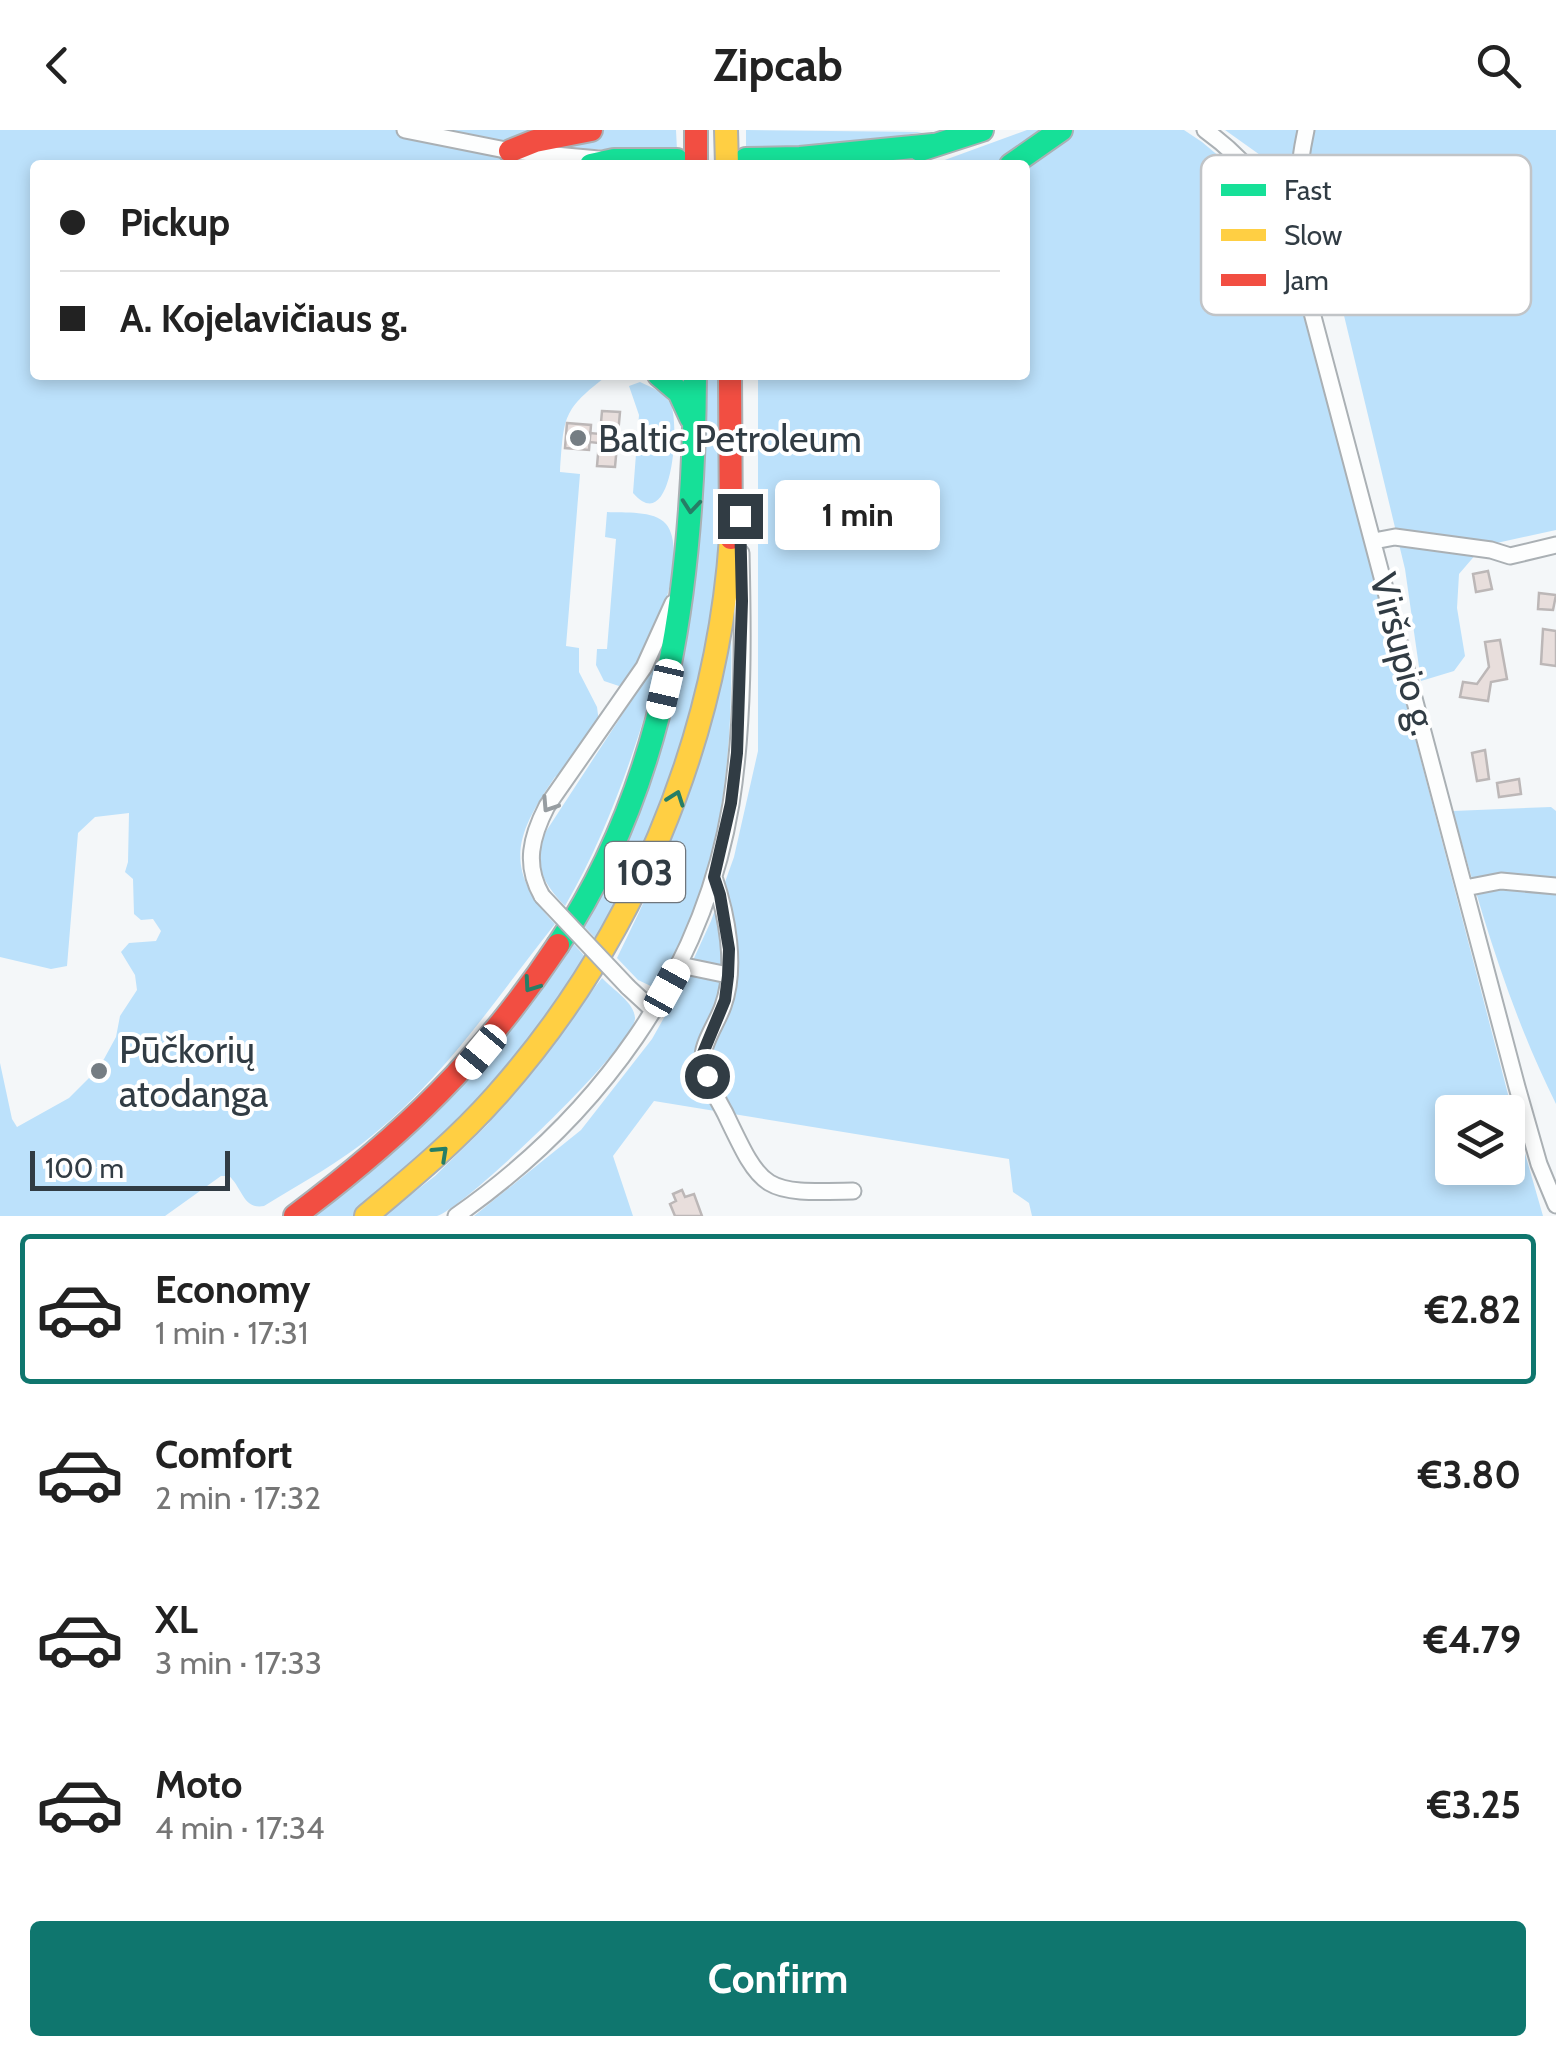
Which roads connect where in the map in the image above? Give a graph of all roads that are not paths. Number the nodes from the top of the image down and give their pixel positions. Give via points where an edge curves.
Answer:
1 (406, 130) edge
2 (591, 130) edge
3 (696, 130) edge
4 (726, 130) edge
5 (982, 130) edge
6 (1061, 130) edge
7 (1205, 130) edge
8 (1306, 130) edge
9 (933, 144) junction
10 (1236, 155) edge
11 (1301, 155) edge
12 (516, 156) edge
13 (614, 160) edge
14 (687, 160) edge
15 (736, 160) edge
16 (768, 160) edge
17 (897, 160) edge
18 (1018, 160) edge
19 (1312, 315) edge
20 (665, 380) edge
21 (695, 380) edge
22 (730, 380) edge
23 (732, 438) junction
24 (695, 440) junction
25 (1374, 541) junction
26 (1556, 545) edge
27 (686, 571) junction
28 (714, 877) junction
29 (1556, 886) edge
30 (1466, 888) junction
31 (680, 965) junction
32 (728, 976) junction
33 (654, 1011) junction
34 (852, 1191) dead end
35 (1556, 1205) edge
36 (295, 1216) edge
37 (366, 1216) edge
38 (456, 1216) edge

1 - 12 street
2 - 12 main road via 535,141
3 - 14 main road
4 - 15 main road
5 - 9 main road
6 - 18 main road
7 - 10 street, Viršupio g.
8 - 11 street
9 - 16 main road
9 - 17 main road
12 - 13 street
19 - 25 street, Viršupio g.
20 - 24 main road via 679,392
21 - 24 main road, 103
22 - 23 main road, 103
23 - 28 street via 740,516 740,702 731,803
37 -> 23 main road, 103 via 437,1157 522,1068 583,984 648,866 688,766 720,631
24 -> 27 main road, 103
25 - 26 street via 1395,538 1510,556
25 - 30 street, Viršupio g.
27 -> 33 street, bridge via 644,667 547,806 531,846 532,874 542,896
27 -> 36 main road, 103 via 647,755 580,909 466,1070 393,1142
28 - 31 street
28 - 32 street
29 - 30 street via 1501,880
30 - 35 street, Viršupio g. via 1526,1118
31 - 32 street
31 - 33 street
32 - 34 street via 703,1053 750,1168 788,1190
33 - 38 street via 566,1125

